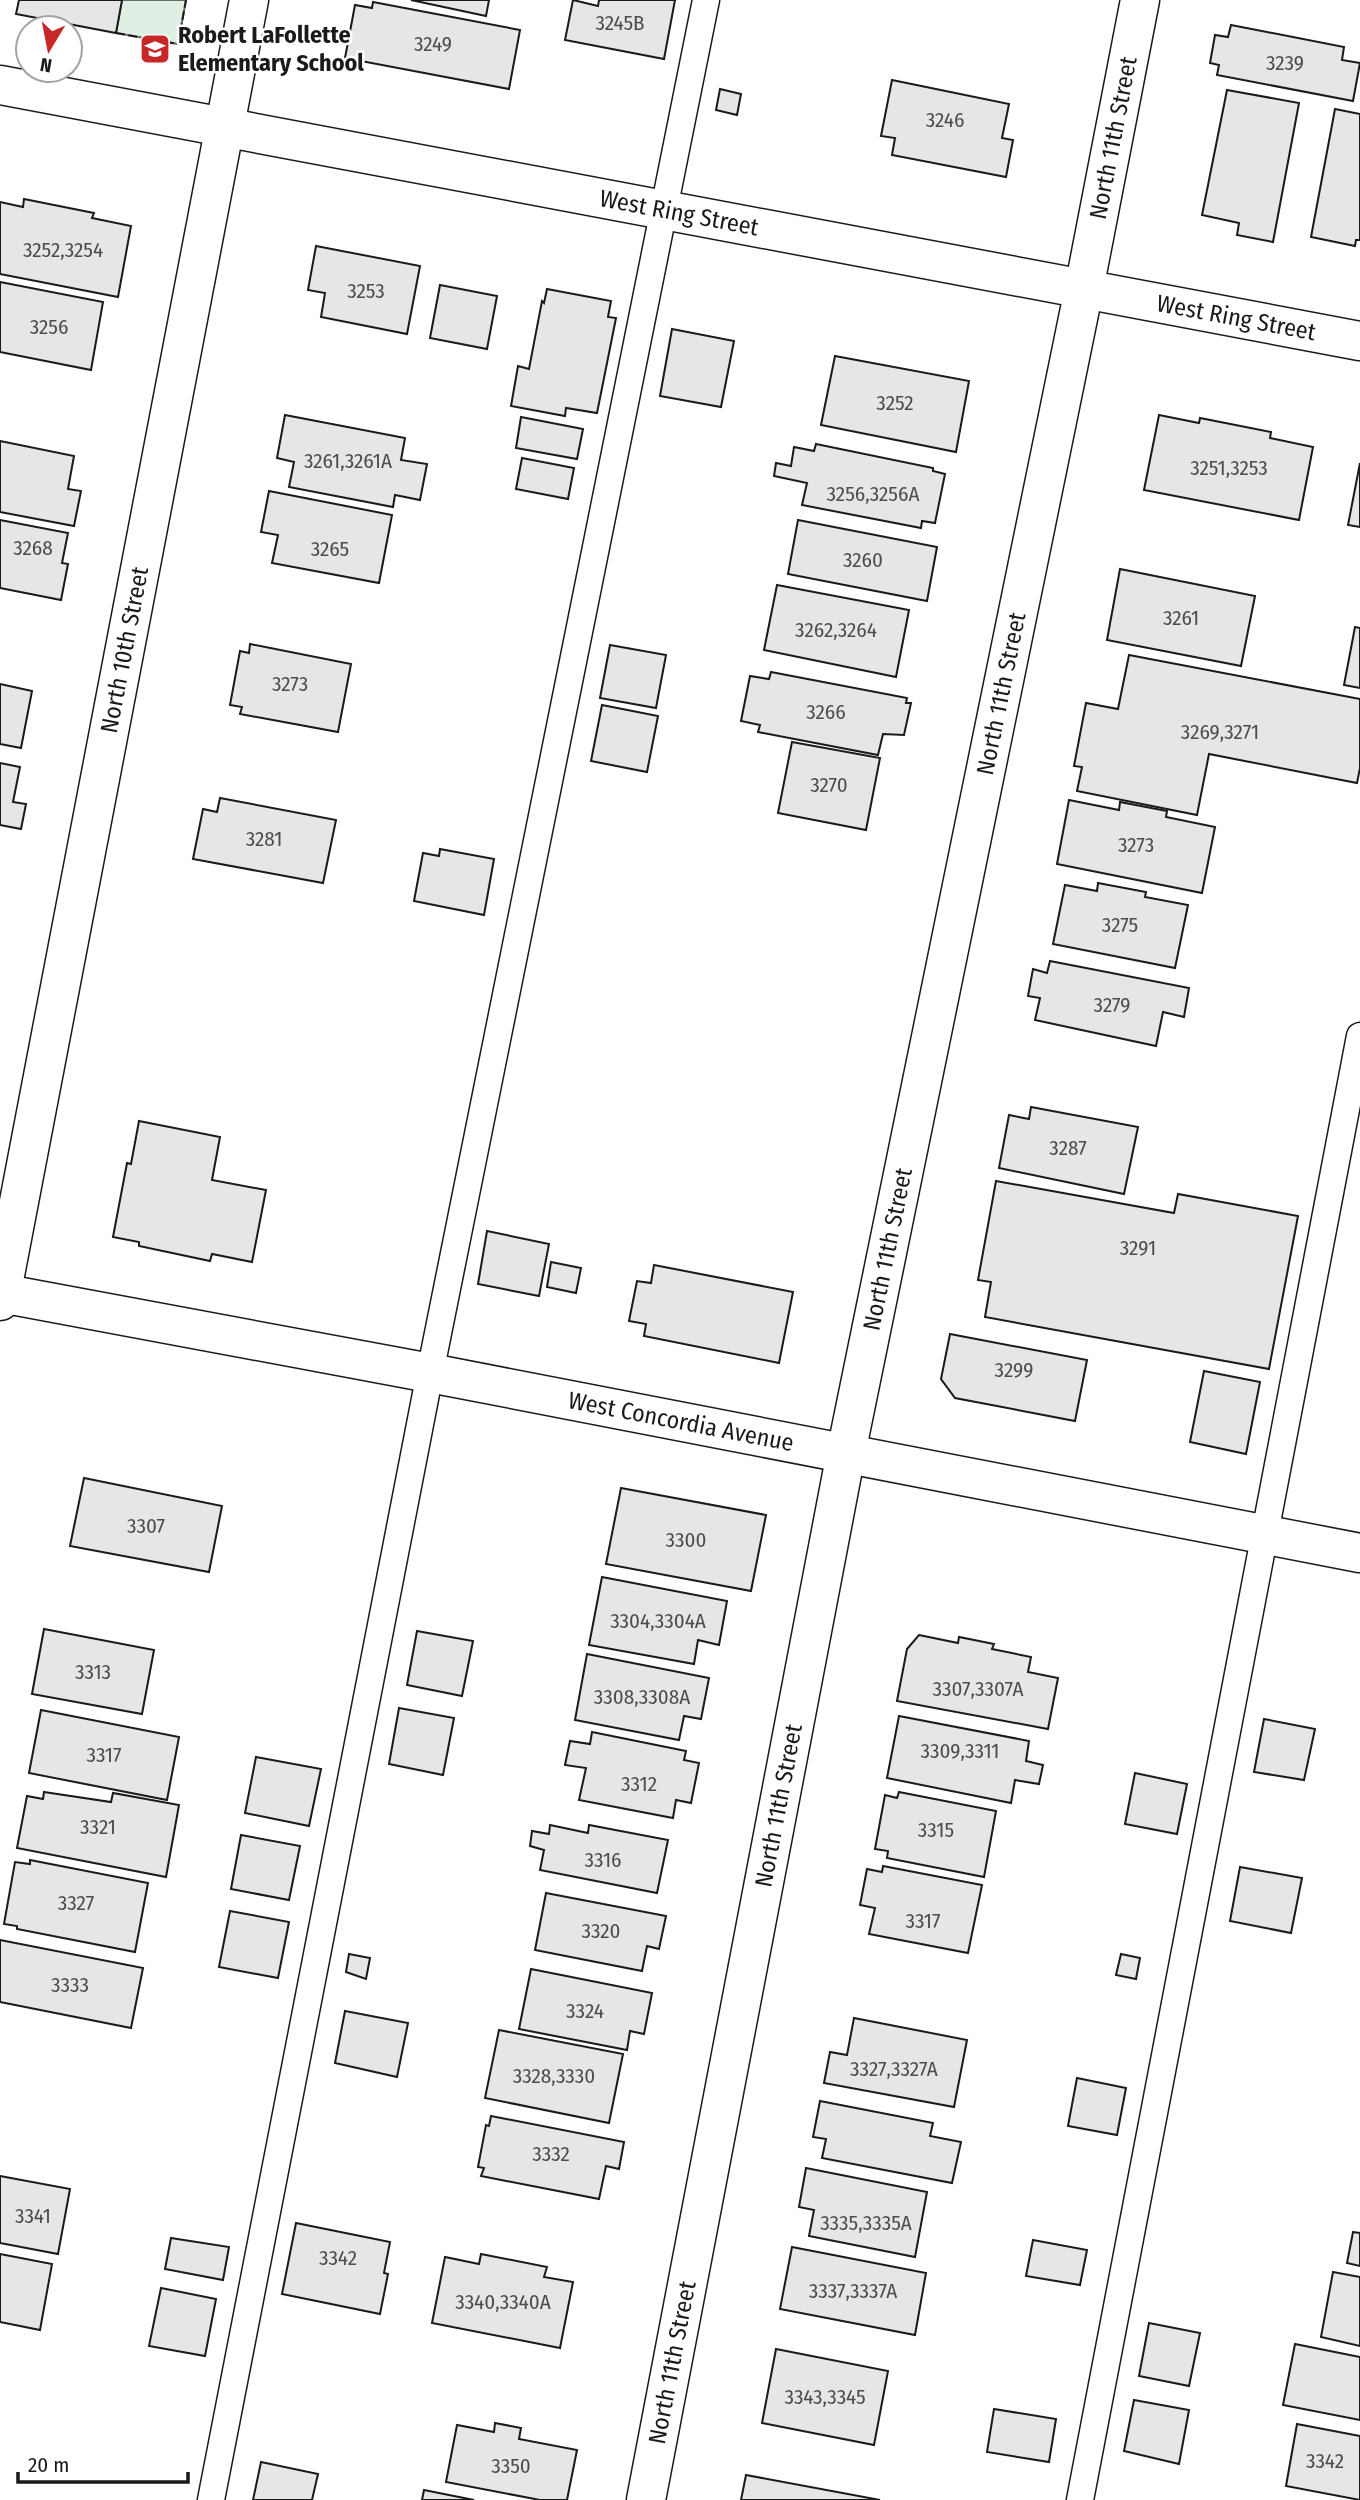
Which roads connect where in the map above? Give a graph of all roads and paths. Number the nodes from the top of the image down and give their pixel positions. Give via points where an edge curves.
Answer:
1 (249, 0) edge
2 (706, 0) edge
3 (1140, 0) edge
4 (0, 85) edge
5 (224, 129) junction
6 (665, 211) junction
7 (1084, 289) junction
8 (1360, 341) edge
9 (1360, 1036) edge
10 (0, 1296) edge
11 (430, 1373) junction
12 (846, 1453) junction
13 (1263, 1534) junction
14 (1360, 1553) edge
15 (211, 2500) edge
16 (646, 2500) edge
17 (1080, 2500) edge

1 - 5 street, North 10th Street
2 - 6 lane
3 - 7 street, North 11th Street
4 - 5 street, West Ring Street
5 - 6 street, West Ring Street
5 - 10 street, North 10th Street
6 - 7 street, West Ring Street
6 - 11 lane
7 - 8 street, West Ring Street
7 - 12 street, North 11th Street
9 - 13 lane
10 - 11 street, West Concordia Avenue
11 - 12 street, West Concordia Avenue
11 - 15 lane
12 - 13 street, West Concordia Avenue
12 - 16 street, North 11th Street
13 - 14 street, West Concordia Avenue
13 - 17 lane

